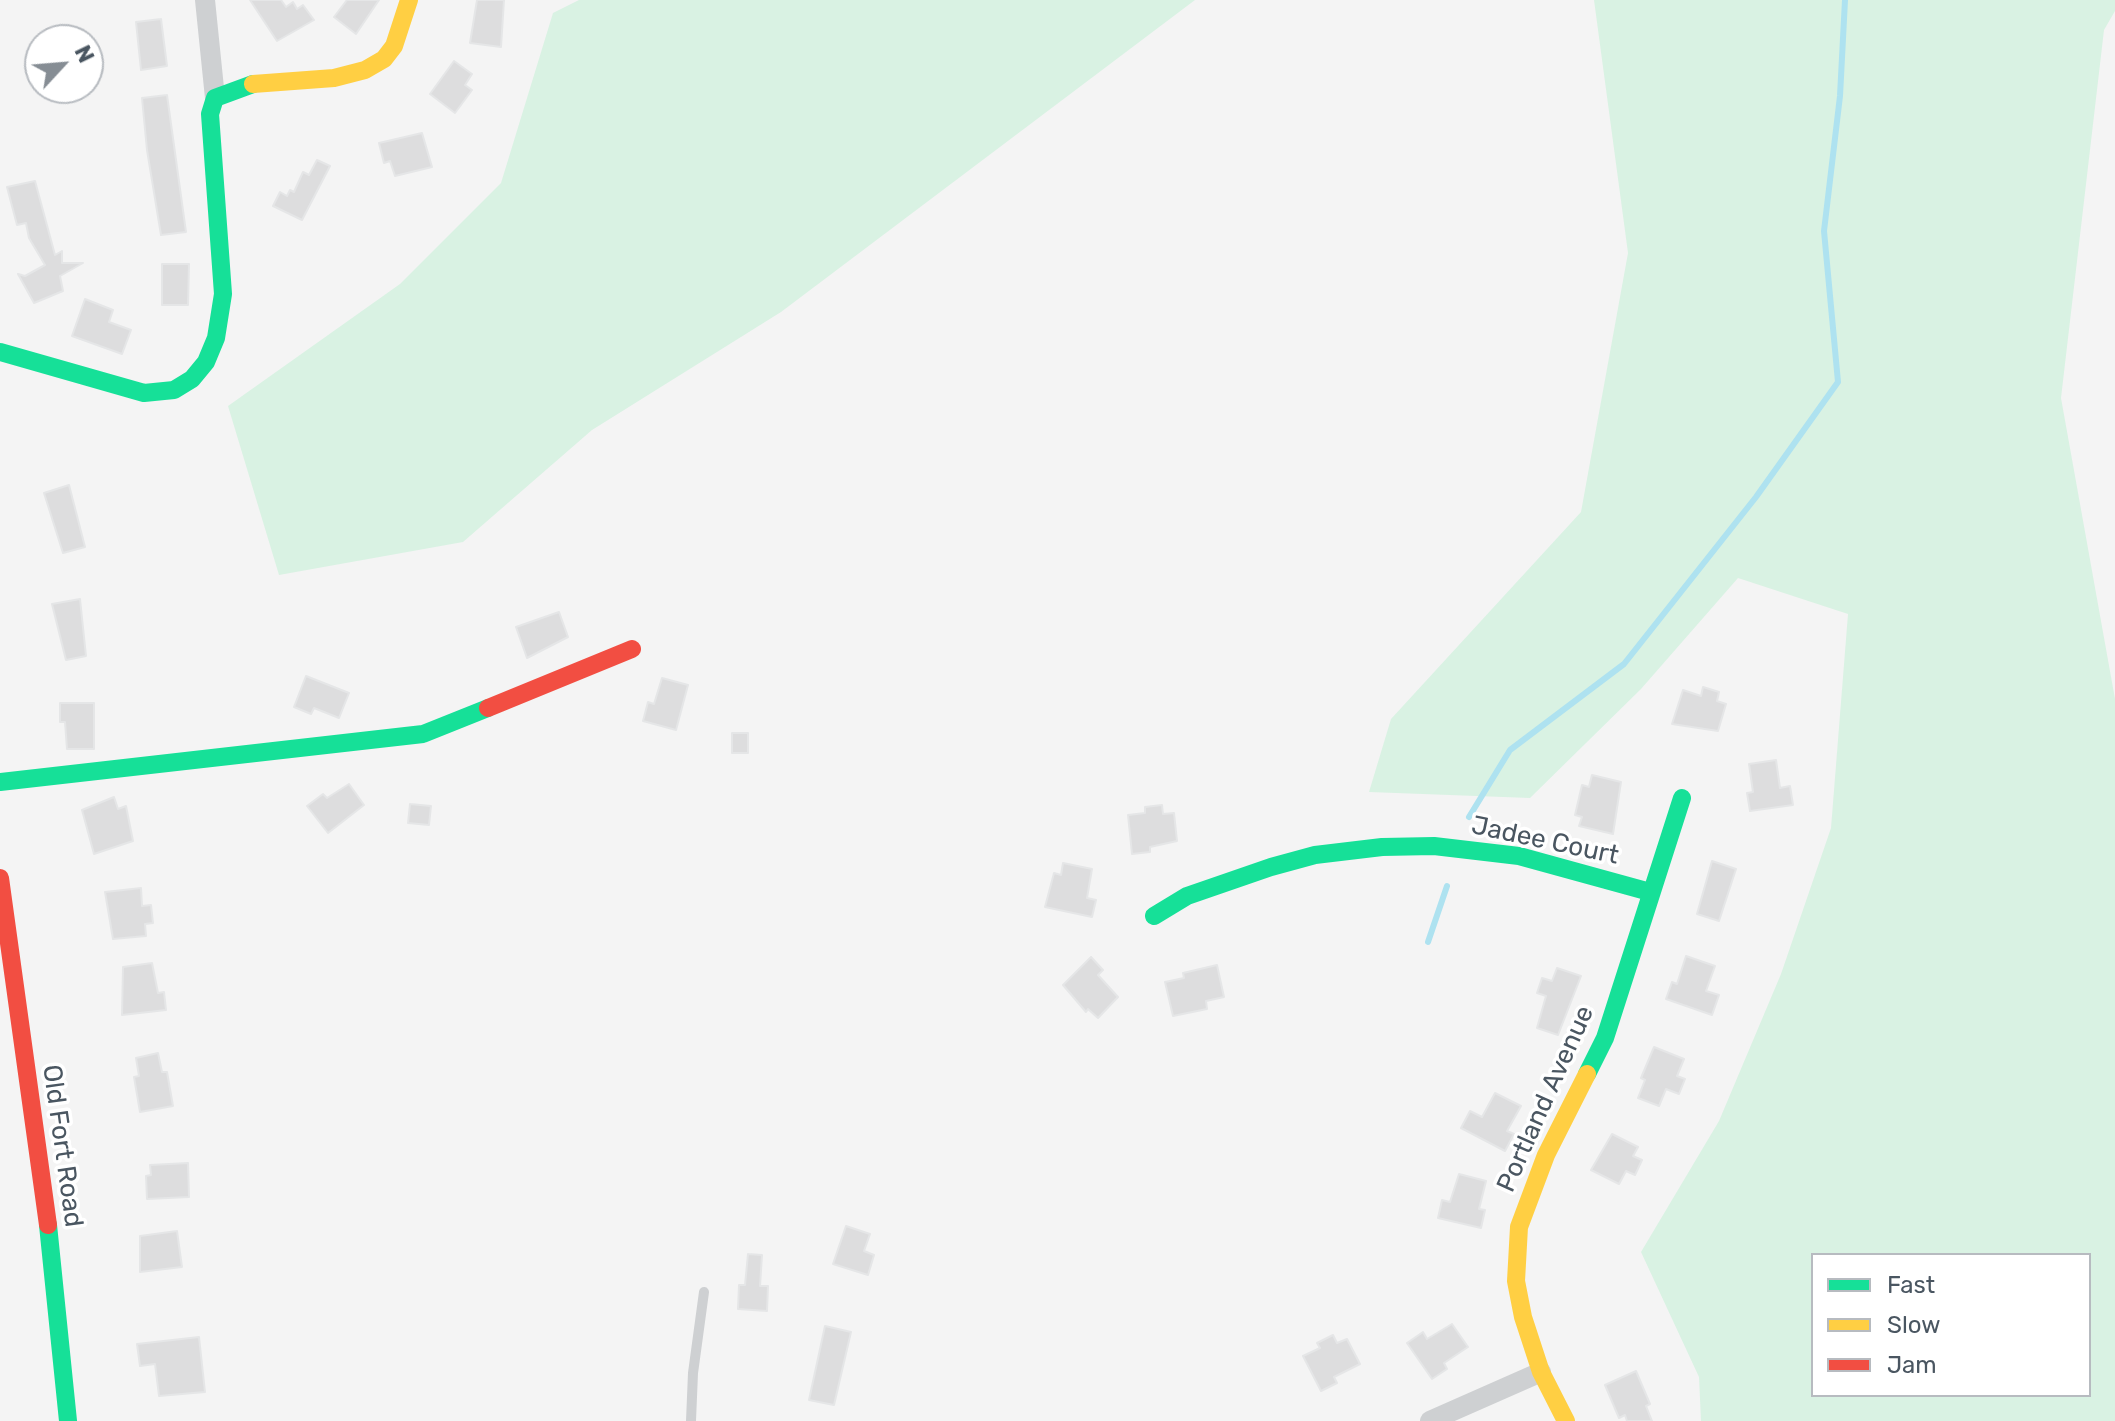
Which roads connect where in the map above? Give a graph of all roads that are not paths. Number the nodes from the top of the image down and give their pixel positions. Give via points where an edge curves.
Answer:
1 (205, 0) edge
2 (409, 0) edge
3 (215, 98) junction
4 (0, 352) edge
5 (632, 649) dead end
6 (0, 782) edge
7 (1682, 798) dead end
8 (0, 878) edge
9 (1650, 892) junction
10 (1154, 916) dead end
11 (704, 1292) dead end
12 (1541, 1372) junction
13 (68, 1421) edge
14 (691, 1421) edge
15 (1430, 1421) edge
16 (1566, 1421) edge

1 - 3 street
2 - 3 street via 394,46 365,70 334,78 246,85
3 - 4 street via 211,143 223,294 216,338 192,379 174,390 144,393
5 - 6 street via 423,734
7 - 9 street, Portland Avenue
8 - 13 street, Old Fort Road via 47,1220
9 - 10 street, Jadee Court via 1519,856 1434,846 1382,847 1315,855 1271,867 1187,896
9 - 12 street, Portland Avenue via 1605,1038 1546,1155 1519,1227 1516,1281
11 - 14 lane
12 - 15 street
12 - 16 street, Portland Avenue

